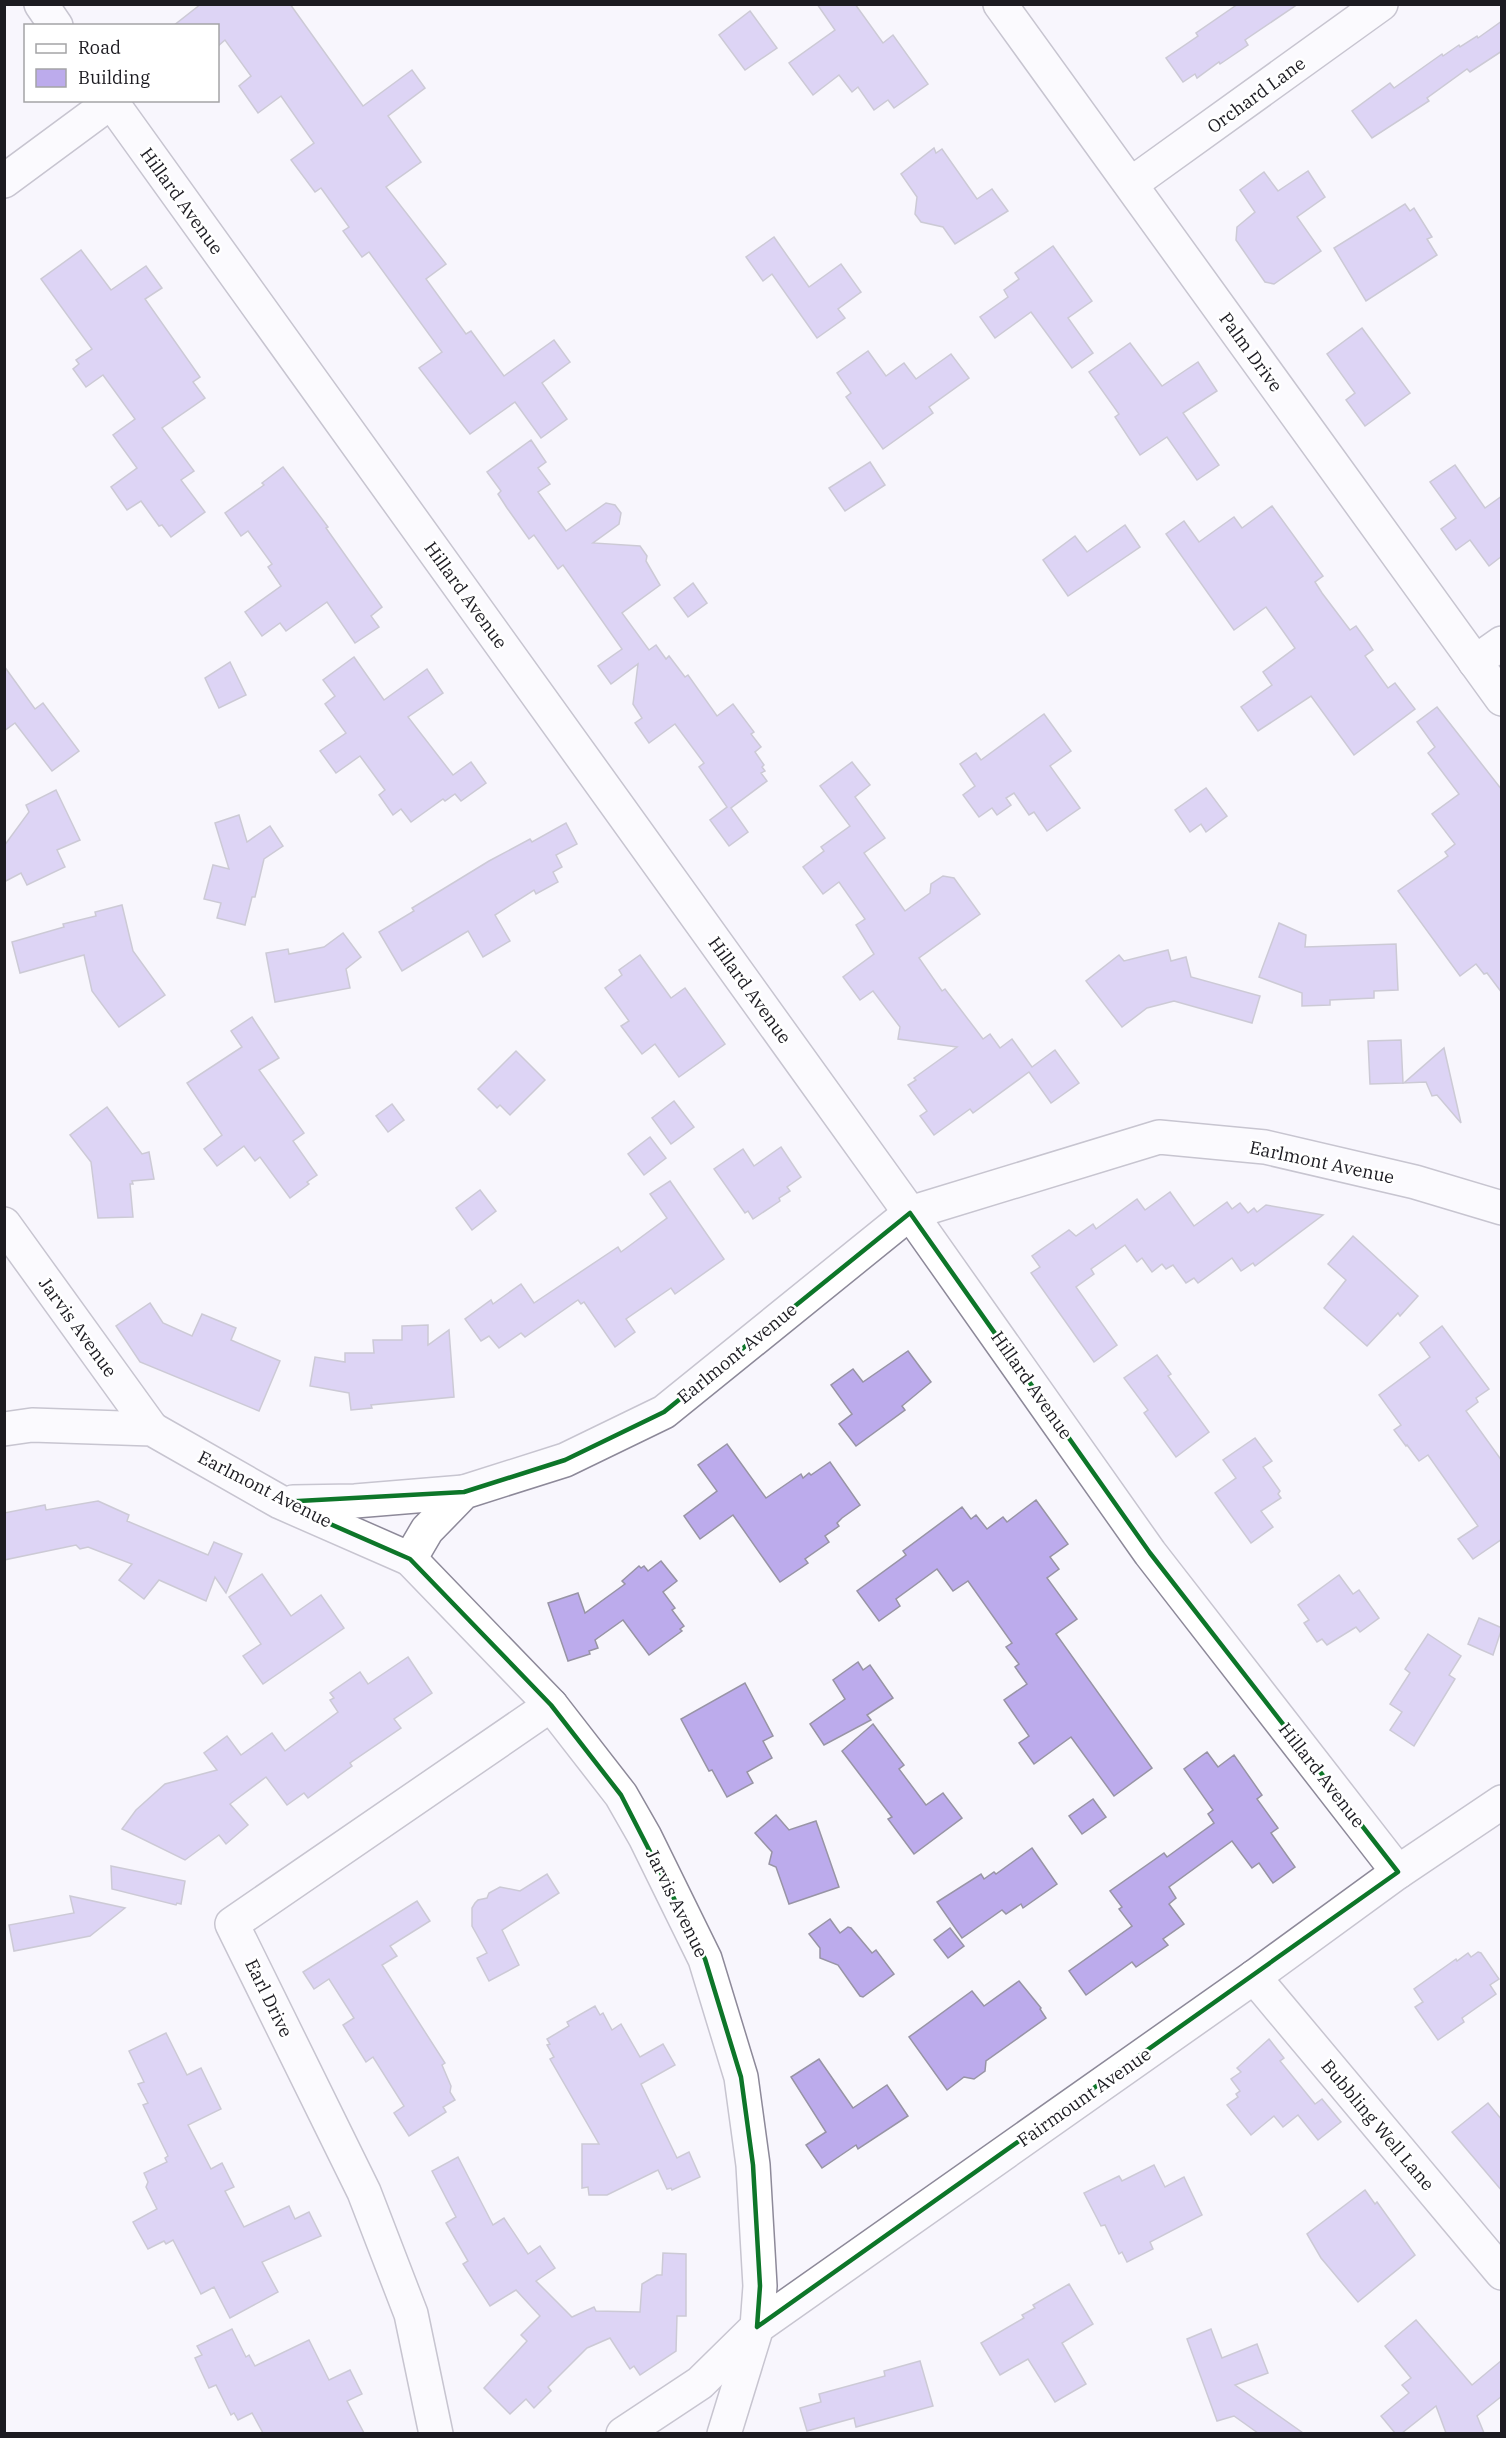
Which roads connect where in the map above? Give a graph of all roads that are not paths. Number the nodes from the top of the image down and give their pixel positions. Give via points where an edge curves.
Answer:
1 (41, 4) edge
2 (1000, 4) edge
3 (1381, 4) edge
4 (55, 24) edge
5 (109, 102) edge
6 (111, 102) edge
7 (4, 181) edge
8 (1131, 184) junction
9 (1502, 643) edge
10 (1475, 662) junction
11 (1502, 699) edge
12 (1502, 1208) edge
13 (910, 1213) junction
14 (4, 1224) edge
15 (4, 1429) edge
16 (152, 1429) junction
17 (464, 1492) junction
18 (280, 1502) junction
19 (410, 1559) junction
20 (551, 1706) junction
21 (1502, 1802) edge
22 (1398, 1872) junction
23 (1254, 1977) junction
24 (1502, 2273) edge
25 (757, 2327) junction
26 (436, 2433) edge
27 (623, 2433) edge
28 (724, 2433) edge

1 - 4 street
2 - 8 street, Palm Drive
3 - 8 street, Orchard Lane
5 - 7 street
6 - 13 street, Hillard Avenue
8 - 10 street, Palm Drive
9 - 10 street
10 - 11 street, Palm Drive
12 - 13 street, Earlmont Avenue via 1415,1182 1265,1147 1159,1137
13 - 17 street, Earlmont Avenue via 664,1412 565,1460
13 - 22 street, Hillard Avenue via 1150,1553
14 - 16 street, Jarvis Avenue
15 - 16 street, Earlmont Avenue via 32,1425
16 - 18 street, Earlmont Avenue
17 - 18 street via 355,1501
17 - 19 street, Earlmont Avenue via 427,1530
18 - 19 street, Earlmont Avenue
19 - 20 street, Jarvis Avenue
20 - 25 street, Jarvis Avenue via 621,1796 705,1959 741,2077 753,2176 760,2286
20 - 26 street, Earl Drive via 232,1924 364,2192 411,2314
21 - 22 street, Fairmount Avenue
22 - 23 street, Fairmount Avenue
23 - 24 street, Bubbling Well Lane
23 - 25 street, Fairmount Avenue
25 - 27 street via 700,2383
25 - 28 street

